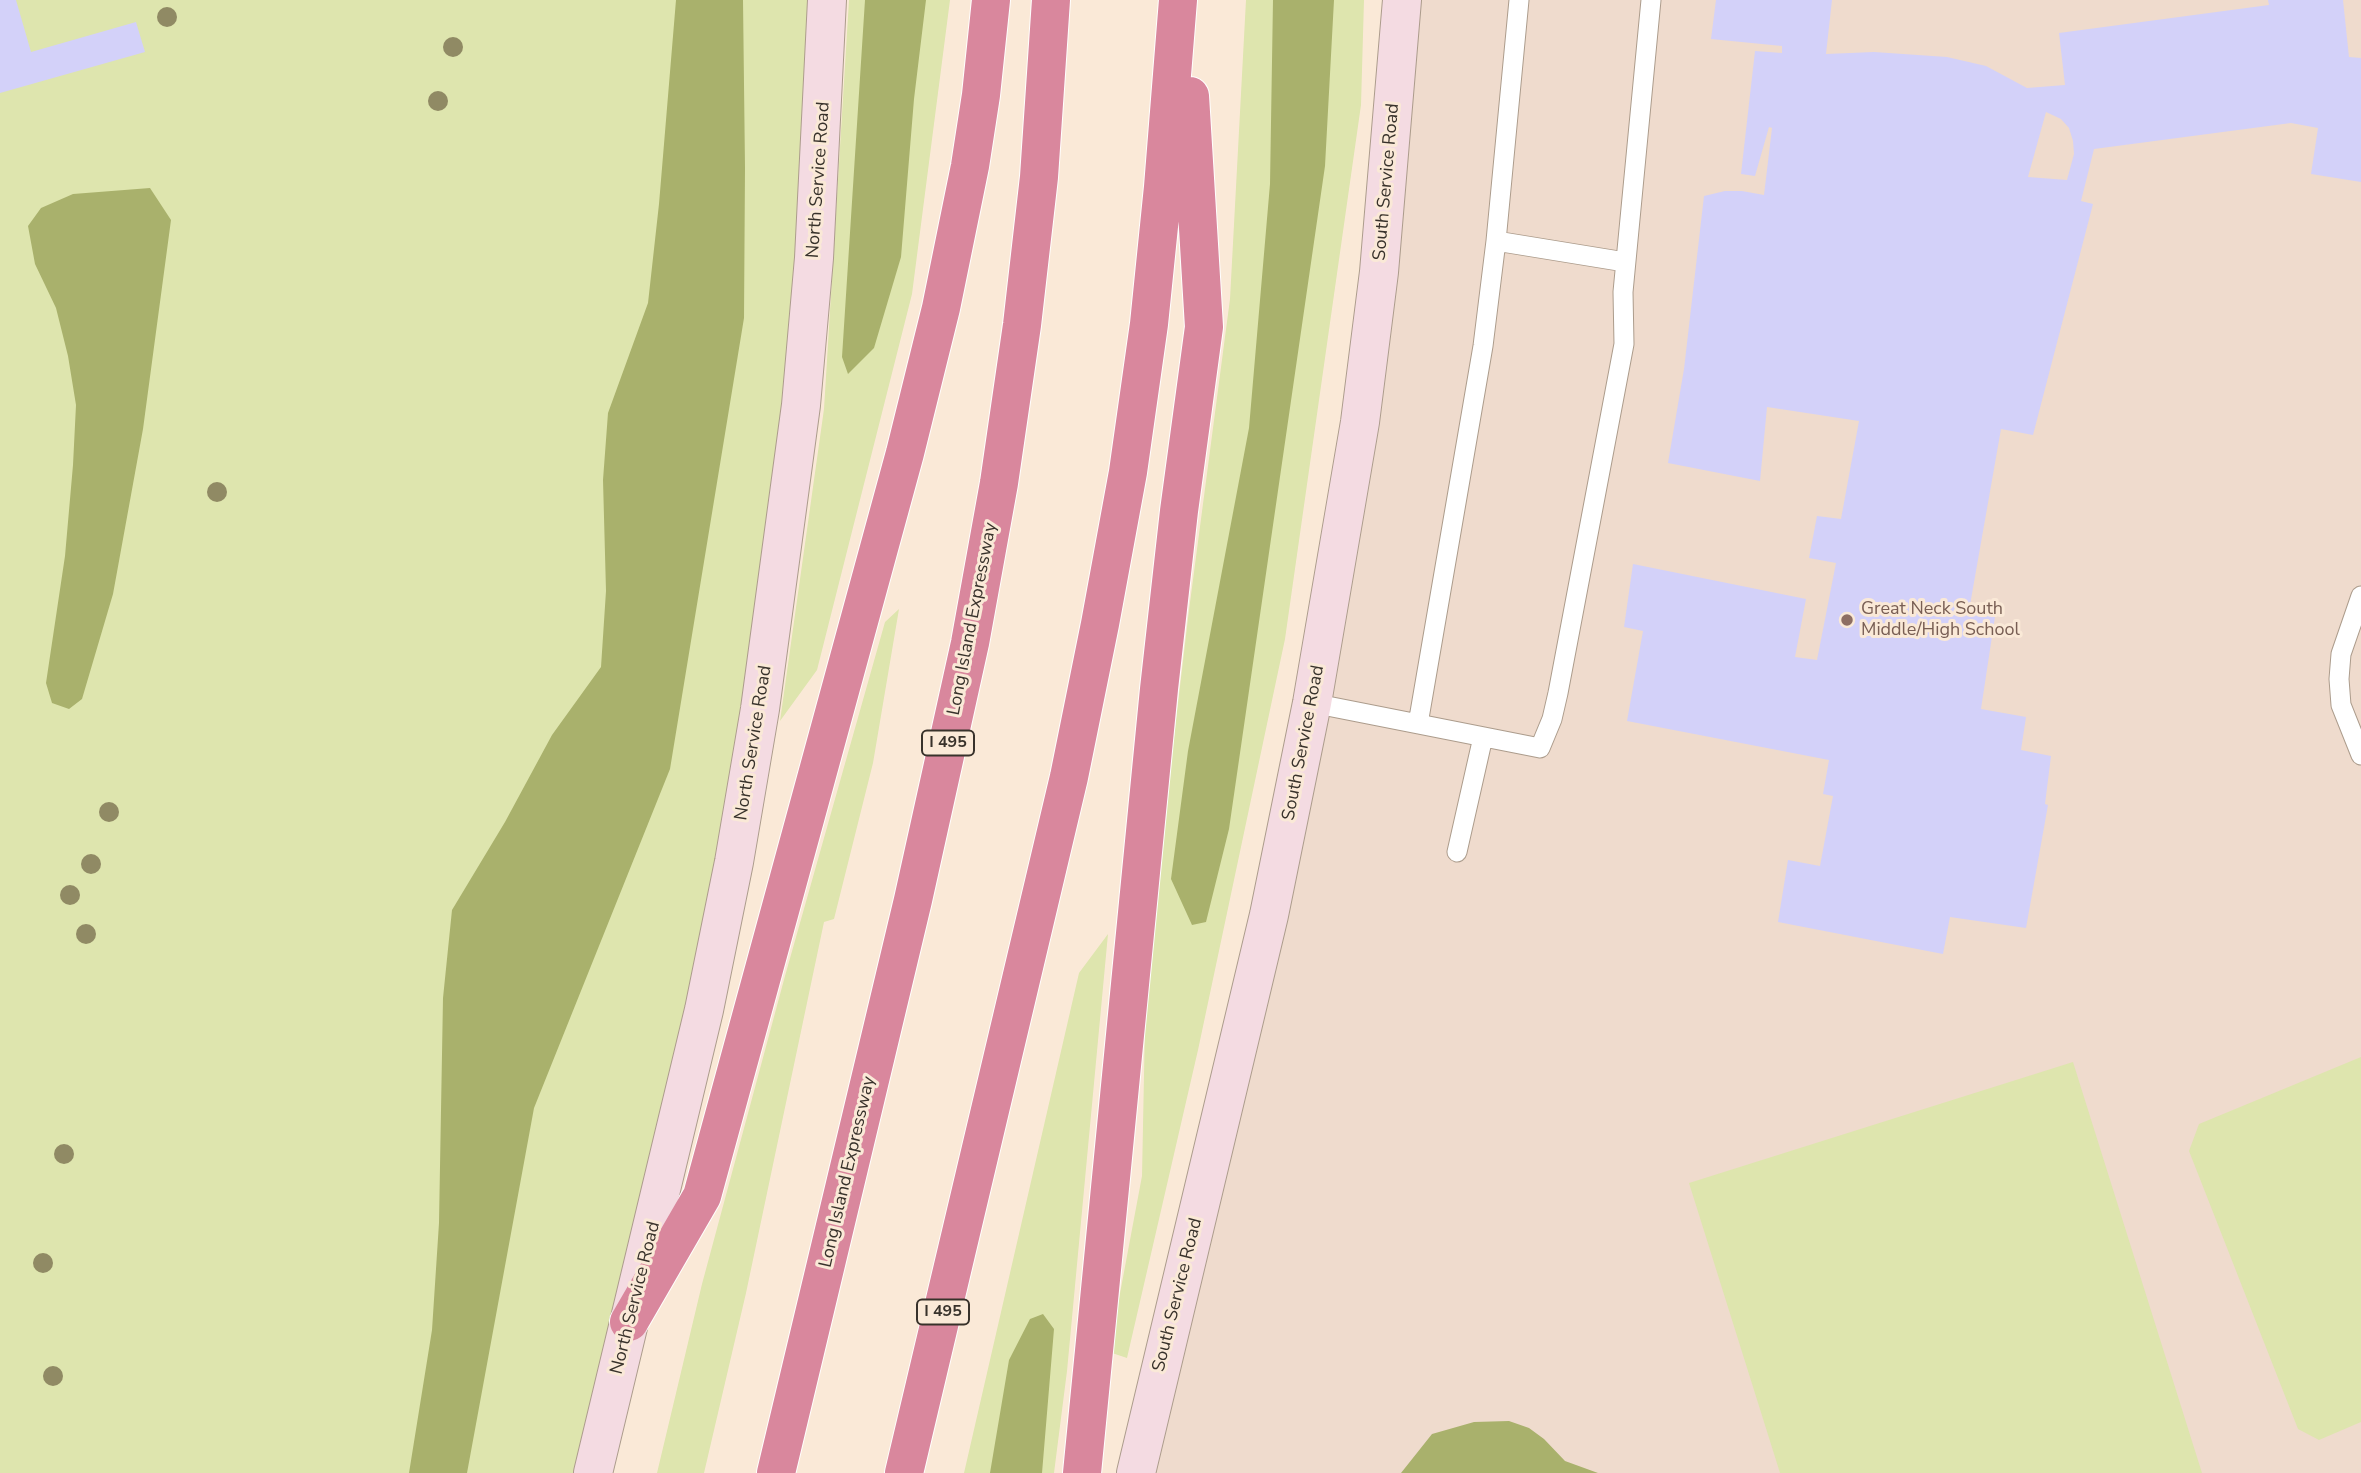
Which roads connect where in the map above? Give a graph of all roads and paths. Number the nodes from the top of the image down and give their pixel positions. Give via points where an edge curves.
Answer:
1 (827, 0) edge
2 (991, 0) edge
3 (1051, 0) edge
4 (1178, 0) edge
5 (1184, 0) edge
6 (1402, 0) edge
7 (1519, 0) edge
8 (1651, 0) edge
9 (1496, 241) junction
10 (1625, 262) junction
11 (2361, 596) edge
12 (1312, 703) junction
13 (1418, 724) junction
14 (1483, 737) junction
15 (2361, 755) edge
16 (1457, 852) dead end
17 (629, 1322) junction
18 (593, 1473) edge
19 (776, 1473) edge
20 (904, 1473) edge
21 (1082, 1473) edge
22 (1136, 1473) edge

1 - 17 main road, North Service Road via 816,232 801,405 760,709 704,1010
2 - 17 highway via 970,166 941,308 723,1120 702,1196
3 - 19 highway, Long Island Expressway / I 495 via 1039,177 1021,325 970,643
4 - 20 highway, I 495 via 1149,324 1100,624 1069,777
5 - 21 highway via 1204,327 1159,689
6 - 12 main road, South Service Road via 1379,272 1360,422
7 - 9 lane
8 - 10 lane
9 - 10 lane
9 - 13 lane via 1472,415
10 - 14 lane via 1624,344 1552,719 1540,748
11 - 15 lane via 2341,654 2339,678 2341,705
12 - 13 lane
12 - 22 main road, South Service Road via 1269,915
13 - 14 lane
14 - 16 lane
17 - 18 main road, North Service Road

